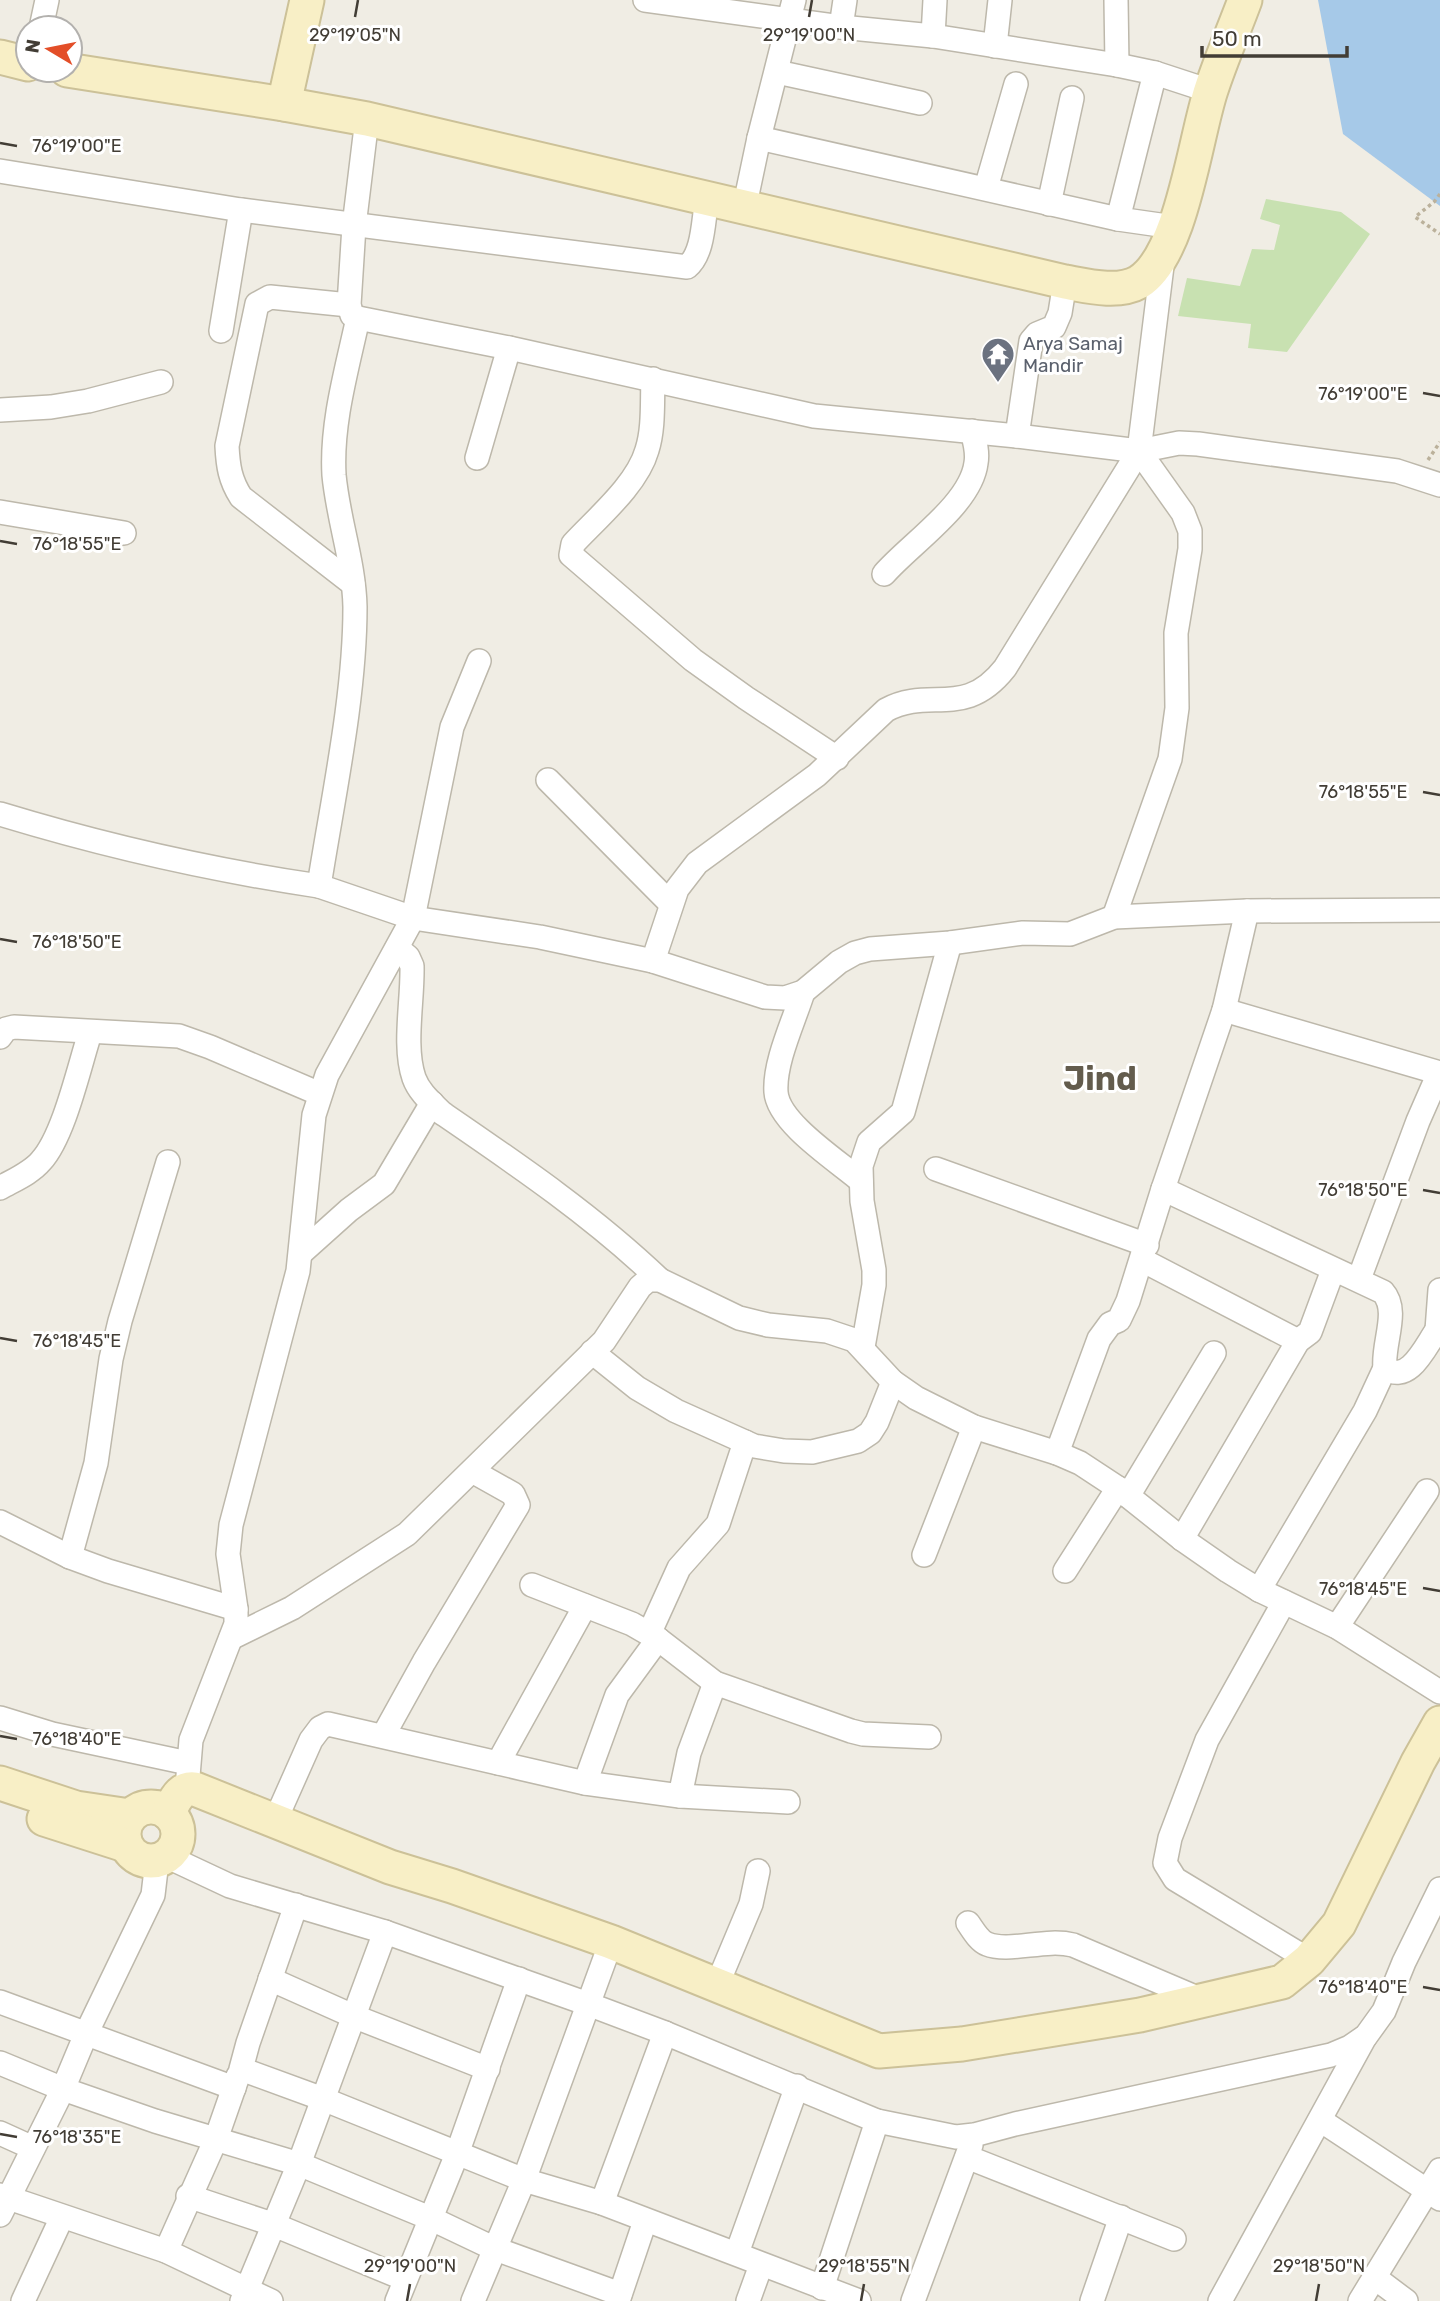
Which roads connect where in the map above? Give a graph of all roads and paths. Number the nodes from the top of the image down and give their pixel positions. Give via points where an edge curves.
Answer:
1 (307, 0) edge
2 (645, 0) edge
3 (845, 0) edge
4 (935, 0) edge
5 (1000, 0) edge
6 (1116, 0) edge
7 (1245, 0) edge
8 (792, 10) edge
9 (841, 27) junction
10 (933, 36) junction
11 (995, 46) junction
12 (1117, 65) junction
13 (777, 72) junction
14 (84, 73) edge
15 (1155, 73) junction
16 (1016, 84) dead end
17 (1210, 91) junction
18 (1072, 98) dead end
19 (920, 103) dead end
20 (284, 104) junction
21 (367, 119) junction
22 (759, 138) junction
23 (0, 171) edge
24 (986, 188) junction
25 (1440, 194) edge
26 (707, 199) junction
27 (1049, 204) junction
28 (744, 209) junction
29 (242, 210) junction
30 (1118, 219) junction
31 (354, 226) junction
32 (1174, 227) junction
33 (1440, 234) edge
34 (1163, 257) junction
35 (1065, 282) junction
36 (353, 311) junction
37 (221, 331) dead end
38 (509, 348) junction
39 (653, 379) junction
40 (160, 382) dead end
41 (0, 410) edge
42 (972, 431) junction
43 (1017, 436) junction
44 (1139, 451) junction
45 (477, 458) dead end
46 (1440, 485) edge
47 (0, 512) edge
48 (124, 533) dead end
49 (884, 574) dead end
50 (353, 584) junction
51 (479, 661) dead end
52 (837, 758) junction
53 (548, 780) dead end
54 (0, 814) edge
55 (319, 887) junction
56 (670, 903) junction
57 (1440, 909) edge
58 (1247, 911) junction
59 (1114, 917) junction
60 (414, 918) junction
61 (950, 943) junction
62 (397, 948) junction
63 (653, 961) junction
64 (803, 992) junction
65 (1224, 1010) junction
66 (90, 1033) junction
67 (0, 1037) edge
68 (1439, 1073) edge
69 (320, 1094) junction
70 (432, 1103) junction
71 (168, 1162) dead end
72 (936, 1169) dead end
73 (861, 1181) junction
74 (0, 1188) edge
75 (1163, 1189) junction
76 (301, 1253) junction
77 (1144, 1253) junction
78 (1334, 1270) junction
79 (1359, 1279) junction
80 (660, 1280) junction
81 (1440, 1290) edge
82 (1439, 1331) edge
83 (1298, 1341) junction
84 (863, 1348) junction
85 (592, 1353) junction
86 (1213, 1353) dead end
87 (1385, 1368) junction
88 (893, 1382) junction
89 (974, 1427) junction
90 (745, 1442) junction
91 (1057, 1452) junction
92 (472, 1471) junction
93 (1123, 1492) junction
94 (1427, 1492) dead end
95 (0, 1522) edge
96 (1182, 1539) junction
97 (924, 1555) dead end
98 (70, 1557) junction
99 (1065, 1571) dead end
100 (532, 1585) dead end
101 (1259, 1590) junction
102 (1284, 1602) junction
103 (585, 1606) junction
104 (236, 1609) junction
105 (1337, 1627) junction
106 (654, 1636) junction
107 (231, 1639) junction
108 (715, 1682) junction
109 (1440, 1692) edge
110 (0, 1718) edge
111 (1440, 1723) edge
112 (383, 1737) junction
113 (929, 1737) dead end
114 (498, 1763) junction
115 (0, 1783) edge
116 (584, 1783) junction
117 (181, 1788) junction
118 (680, 1796) junction
119 (788, 1802) dead end
120 (0, 1803) edge
121 (275, 1821) junction
122 (128, 1831) junction
123 (161, 1858) junction
124 (758, 1871) dead end
125 (1440, 1889) edge
126 (296, 1905) junction
127 (968, 1923) dead end
128 (386, 1932) junction
129 (611, 1942) junction
130 (1309, 1960) junction
131 (270, 1979) junction
132 (519, 1979) junction
133 (717, 1984) junction
134 (1202, 2000) junction
135 (0, 2002) edge
136 (589, 2004) junction
137 (353, 2016) junction
138 (665, 2033) junction
139 (86, 2034) junction
140 (1366, 2036) junction
141 (0, 2063) edge
142 (488, 2069) junction
143 (237, 2079) junction
144 (797, 2086) junction
145 (63, 2089) junction
146 (323, 2099) junction
147 (1320, 2120) junction
148 (877, 2121) junction
149 (0, 2133) edge
150 (216, 2138) junction
151 (971, 2146) junction
152 (33, 2148) junction
153 (457, 2154) junction
154 (299, 2164) junction
155 (1440, 2171) edge
156 (524, 2180) junction
157 (1434, 2195) edge
158 (188, 2196) junction
159 (3, 2203) edge
160 (602, 2203) junction
161 (62, 2217) junction
162 (1121, 2217) junction
163 (432, 2219) junction
164 (645, 2221) junction
165 (272, 2224) junction
166 (1174, 2239) dead end
167 (494, 2248) junction
168 (166, 2251) junction
169 (737, 2253) junction
170 (761, 2264) junction
171 (1374, 2277) junction
172 (822, 2288) junction
173 (401, 2290) edge
174 (244, 2295) edge
175 (619, 2298) edge
176 (26, 2300) edge
177 (271, 2301) edge
178 (473, 2301) edge
179 (748, 2301) edge
180 (859, 2301) edge
181 (913, 2301) edge
182 (1092, 2301) edge
183 (1220, 2301) edge
184 (1360, 2301) edge
185 (1406, 2301) edge

1 - 20 main road
2 - 8 street
3 - 9 street
4 - 10 street
5 - 11 street
6 - 12 street
7 - 17 main road
8 - 9 street
8 - 13 street
9 - 10 street
10 - 11 street
11 - 12 street
12 - 15 street
13 - 19 street
13 - 22 street
14 - 20 main road
15 - 17 street
15 - 30 street
16 - 24 street
17 - 32 main road
18 - 27 street
20 - 21 main road
21 - 26 main road
21 - 31 street
22 - 24 street
22 - 28 street
23 - 29 street
24 - 27 street
25 - 33 path via 1415,217
26 - 28 main road
26 - 31 street via 699,249 687,267
27 - 30 street
28 - 35 main road
29 - 31 street
29 - 37 street
30 - 32 street
31 - 36 street
32 - 34 main road
34 - 35 main road via 1138,282 1115,288
34 - 44 street
35 - 43 street via 1054,327 1031,341
36 - 38 street
36 - 50 street via 334,456
36 - 50 street via 270,297 257,304 228,465 241,497
38 - 39 street
38 - 45 street
39 - 42 street via 814,416
39 - 52 street via 648,449 641,467 573,544 571,555 693,660
40 - 41 street via 88,401
42 - 43 street
42 - 49 street via 977,452 970,481 955,504
43 - 44 street
44 - 46 street via 1198,444 1397,471
44 - 52 street via 996,680 958,700 898,704
44 - 59 street via 1183,513 1190,549 1176,633 1177,708 1170,760
47 - 48 street
50 - 55 street via 351,675
51 - 60 street via 452,727
52 - 56 street via 697,863
53 - 56 street
54 - 55 street via 176,861
55 - 60 street
56 - 63 street
57 - 58 street
58 - 59 street
58 - 65 street
59 - 61 street via 1070,934 1008,934
60 - 62 street
60 - 63 street via 540,937
61 - 64 street via 855,953
61 - 73 street via 903,1112 869,1142
62 - 69 street
62 - 70 street via 412,966 414,1078
63 - 64 street via 765,997 785,998
64 - 73 street via 777,1070 780,1107 792,1123
65 - 68 street
65 - 75 street
66 - 67 street via 14,1027
66 - 69 street via 179,1036
66 - 74 street via 50,1150 39,1164
68 - 79 street
69 - 76 street
70 - 76 street via 384,1184
70 - 80 street via 582,1211
71 - 98 street via 120,1321 96,1463
72 - 77 street
73 - 84 street via 874,1270
75 - 77 street
75 - 78 street
76 - 104 street via 231,1525 228,1554
77 - 83 street
77 - 91 street via 1123,1314 1099,1339
78 - 79 street
78 - 83 street via 1310,1332
79 - 87 street via 1389,1299
80 - 84 street via 739,1318 827,1331
80 - 85 street via 648,1280 640,1287
81 - 82 street
82 - 87 street via 1402,1374
83 - 96 street
84 - 88 street
85 - 90 street via 654,1399
85 - 92 street
86 - 93 street
87 - 101 street via 1365,1411
88 - 89 street
88 - 90 street via 877,1422 858,1441 812,1452
89 - 91 street
89 - 97 street
90 - 106 street via 718,1524 679,1568
91 - 93 street
92 - 107 street via 392,1546 292,1608
92 - 112 street via 513,1494 518,1506
93 - 96 street
93 - 99 street
94 - 105 street
95 - 98 street
96 - 101 street
98 - 104 street
100 - 103 street
101 - 102 street
102 - 105 street
102 - 130 street via 1207,1740 1165,1863 1175,1880
103 - 106 street
103 - 114 street
104 - 107 street
105 - 109 street
106 - 108 street
106 - 116 street via 617,1695
107 - 117 street via 191,1740
108 - 113 street via 851,1731
108 - 118 street via 689,1752
110 - 117 street via 52,1734
111 - 130 main road via 1339,1924
112 - 114 street
112 - 121 street via 328,1724 320,1728
114 - 116 street
115 - 122 main road
116 - 118 street
117 - 121 main road via 195,1789
117 - 122 main road via 159,1808 144,1808
117 - 123 main road via 175,1847
118 - 119 street
120 - 122 main road via 71,1829
121 - 129 main road via 390,1867
122 - 123 main road via 132,1855 142,1860
123 - 126 street via 230,1886
123 - 139 street via 153,1895
124 - 133 street via 751,1904
125 - 140 street via 1384,2011
126 - 128 street
126 - 131 street
127 - 134 street via 987,1944 1059,1941
128 - 132 street
128 - 137 street
129 - 133 main road
129 - 136 street
130 - 134 main road via 1282,1982
131 - 137 street
131 - 143 street
132 - 136 street
132 - 142 street
133 - 134 main road via 879,2051 962,2044 1140,2015
135 - 139 street
136 - 138 street
136 - 156 street
137 - 142 street
137 - 146 street
138 - 144 street
138 - 160 street
139 - 143 street
139 - 145 street
140 - 147 street
140 - 151 street via 1331,2055 1041,2118
141 - 145 street
142 - 153 street
143 - 146 street
143 - 150 street
144 - 148 street
144 - 169 street
145 - 150 street
145 - 152 street
146 - 153 street
146 - 154 street
147 - 157 street
147 - 183 street
148 - 151 street via 956,2137
148 - 172 street
149 - 152 street
150 - 154 street
150 - 158 street
151 - 162 street
151 - 181 street
152 - 159 street
153 - 156 street
153 - 163 street
154 - 163 street
154 - 165 street
155 - 157 street
156 - 160 street
156 - 167 street
157 - 171 street
158 - 165 street
158 - 168 street
159 - 161 street
160 - 164 street
161 - 168 street
161 - 176 street
162 - 166 street
162 - 182 street
163 - 167 street
163 - 173 street
164 - 169 street
164 - 175 street
165 - 173 street
165 - 174 street
167 - 175 street
167 - 178 street
168 - 174 street
169 - 170 street
170 - 172 street
170 - 179 street
171 - 184 street
171 - 185 street
172 - 180 street
174 - 177 street

